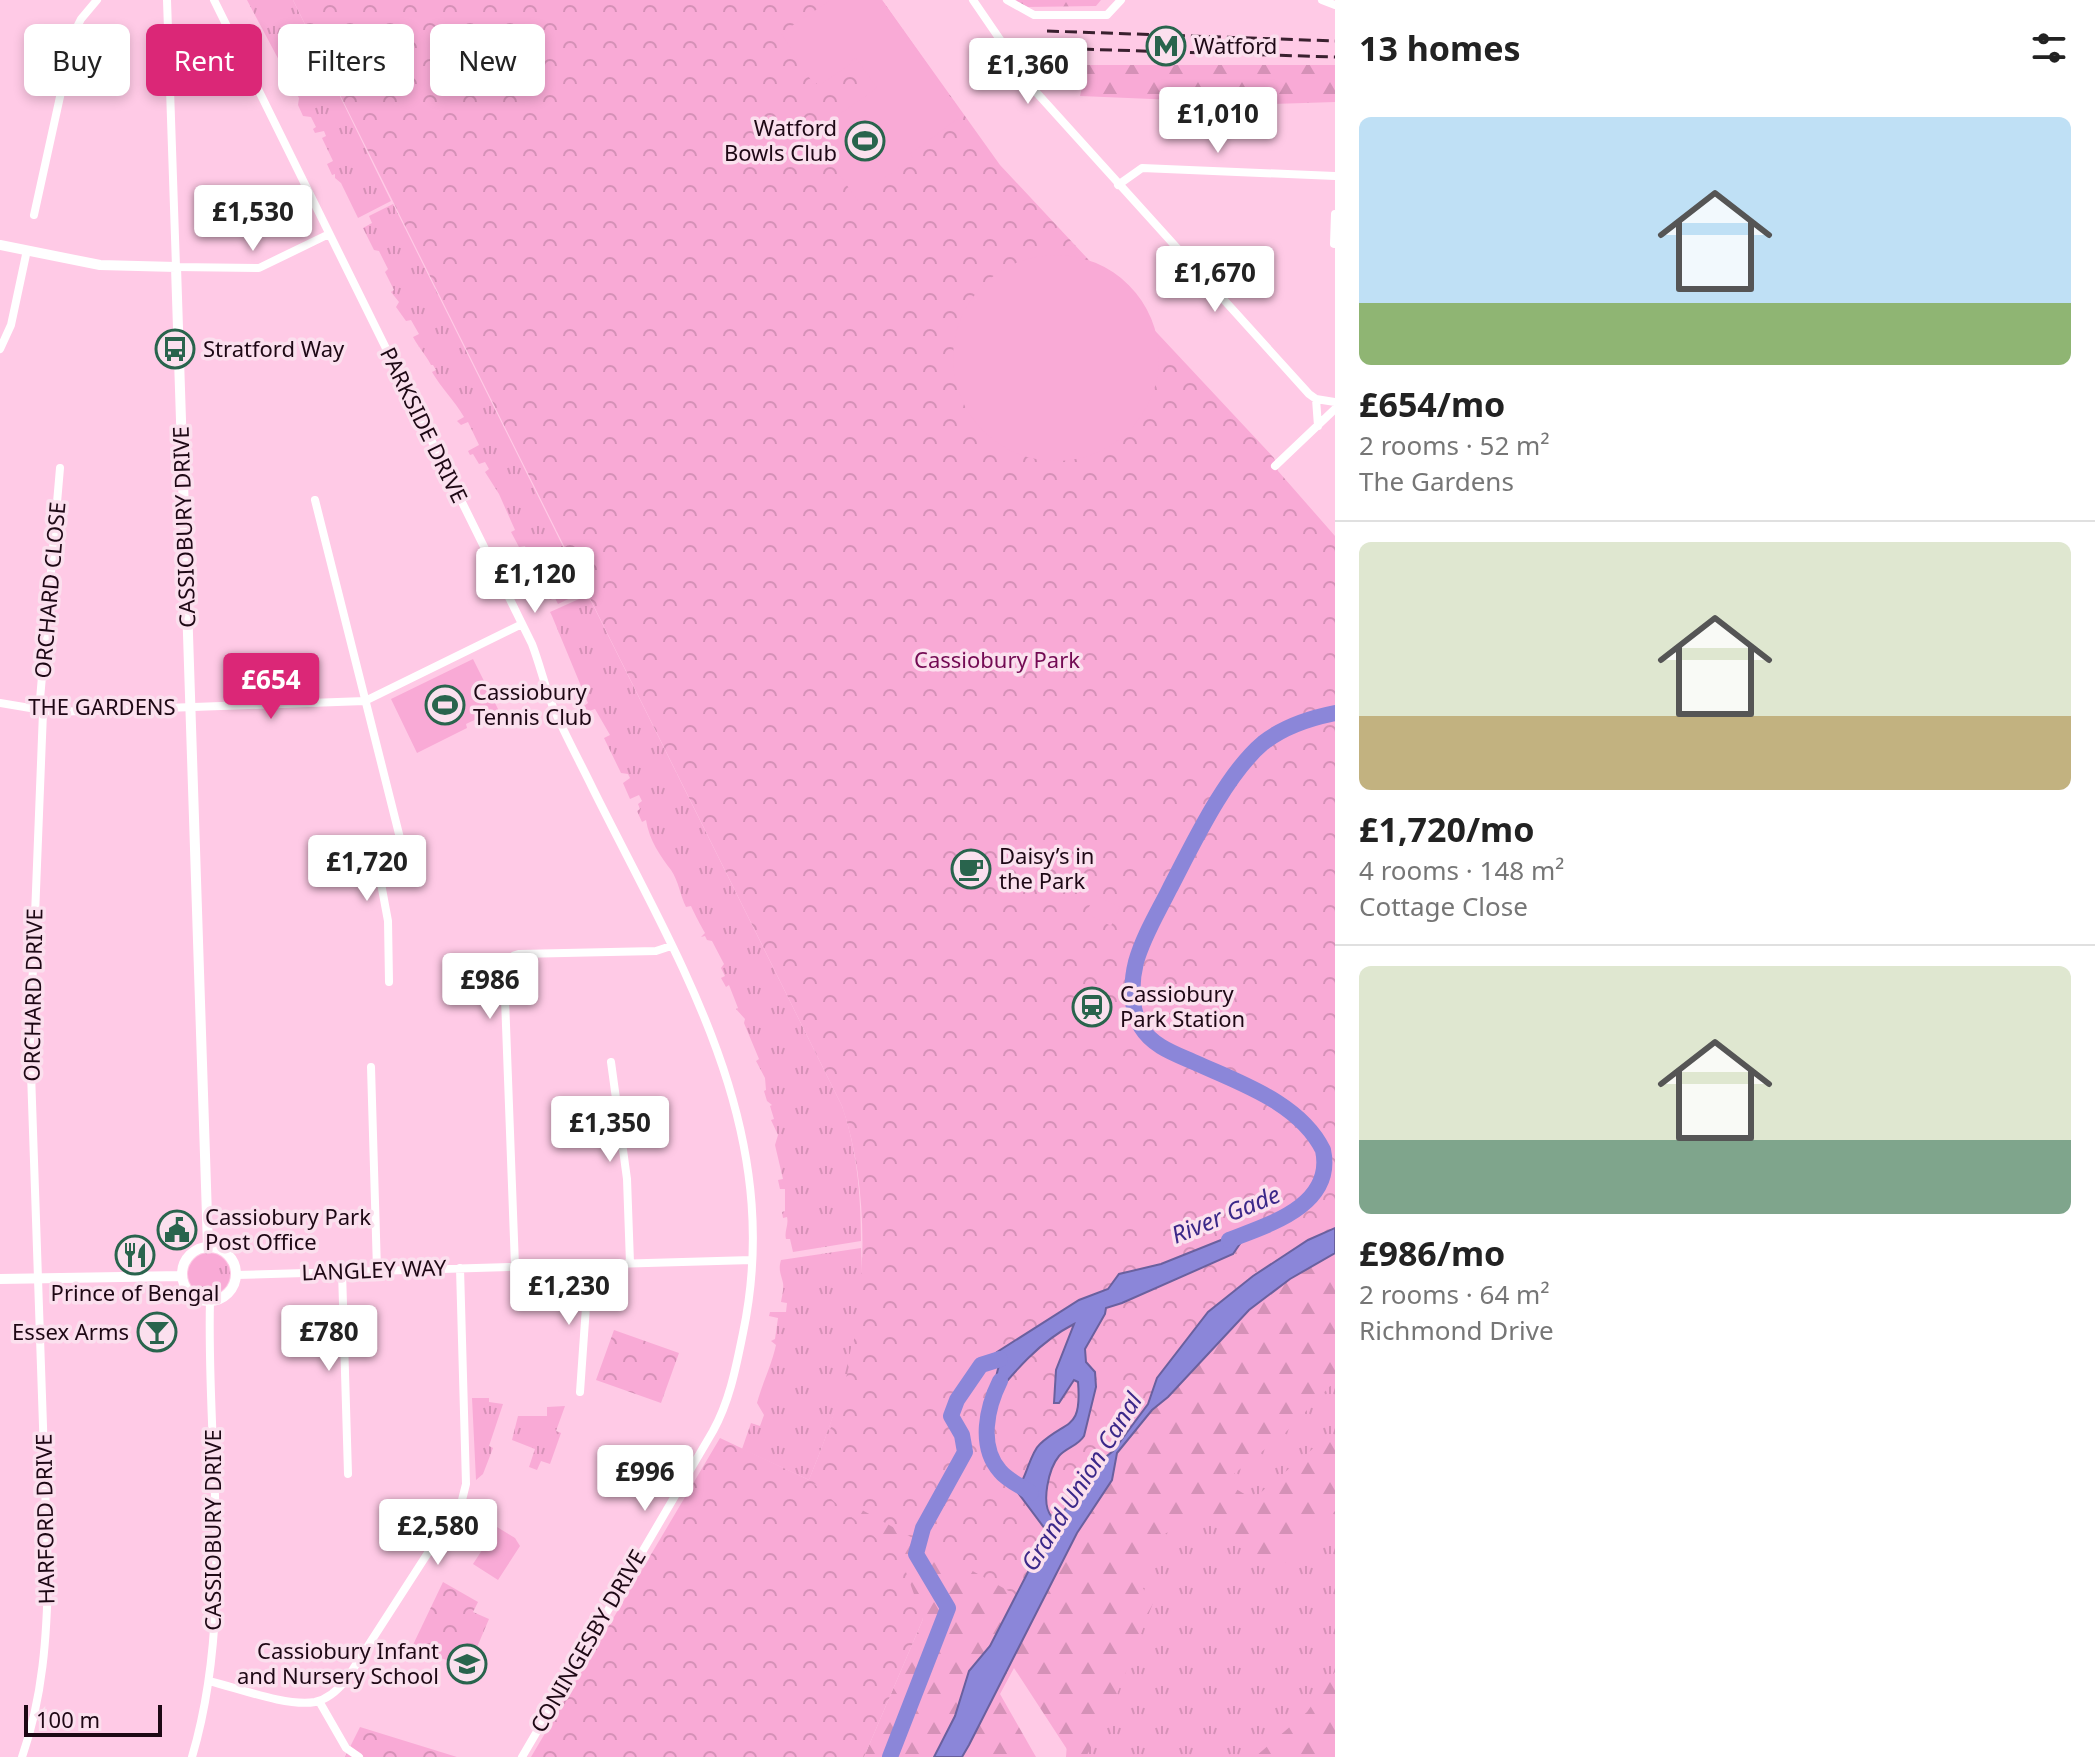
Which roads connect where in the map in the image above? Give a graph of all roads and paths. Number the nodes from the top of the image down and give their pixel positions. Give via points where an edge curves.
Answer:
1 (97, 0) edge
2 (167, 0) edge
3 (214, 0) edge
4 (973, 0) edge
5 (1007, 0) edge
6 (1121, 0) edge
7 (1322, 0) edge
8 (1335, 5) edge
9 (1335, 176) edge
10 (1118, 185) junction
11 (1335, 214) edge
12 (34, 215) dead end
13 (329, 234) junction
14 (1334, 244) edge
15 (0, 245) edge
16 (27, 250) junction
17 (176, 267) junction
18 (0, 349) edge
19 (1316, 399) junction
20 (1335, 402) edge
21 (1335, 409) edge
22 (1318, 426) junction
23 (1275, 466) dead end
24 (60, 468) dead end
25 (315, 500) dead end
26 (522, 624) junction
27 (365, 701) junction
28 (0, 703) edge
29 (190, 707) junction
30 (41, 712) junction
31 (671, 946) junction
32 (389, 982) dead end
33 (611, 1062) dead end
34 (371, 1067) dead end
35 (208, 1247) junction
36 (752, 1260) junction
37 (630, 1263) junction
38 (589, 1264) junction
39 (515, 1266) junction
40 (460, 1268) junction
41 (377, 1270) junction
42 (342, 1271) junction
43 (236, 1275) junction
44 (182, 1276) junction
45 (38, 1278) junction
46 (0, 1279) edge
47 (210, 1301) junction
48 (580, 1392) dead end
49 (348, 1474) dead end
50 (209, 1681) junction
51 (319, 1701) junction
52 (22, 1757) edge
53 (192, 1757) edge
54 (359, 1757) edge
55 (522, 1757) edge

1 - 12 street via 74,33
2 - 17 street, CASSIOBURY DRIVE
3 - 13 street, PARKSIDE DRIVE
4 - 10 street via 1036,92
5 - 6 street via 1034,15 1107,15
7 - 8 street
9 - 10 street via 1142,168
10 - 19 street
11 - 14 street
13 - 17 street via 259,268
13 - 26 street, PARKSIDE DRIVE
15 - 16 street
16 - 17 street via 100,265
16 - 18 street via 11,325
17 - 29 street, CASSIOBURY DRIVE
19 - 20 street
19 - 22 street
21 - 22 street
22 - 23 street
24 - 30 street, ORCHARD CLOSE
25 - 27 street
26 - 27 street, THE GARDENS
26 - 31 street, PARKSIDE DRIVE via 557,715
27 - 29 street, THE GARDENS
27 - 32 street via 400,838 380,878 388,921
28 - 30 street, THE GARDENS
29 - 30 street, THE GARDENS
29 - 35 street, CASSIOBURY DRIVE
30 - 45 street, ORCHARD DRIVE via 30,1043
31 - 36 street, PARKSIDE DRIVE via 717,1045 732,1094 750,1181
31 - 39 street via 661,951 519,954 506,962
33 - 37 street via 627,1179
34 - 41 street
35 - 43 street via 225,1252
35 - 44 street via 187,1259
36 - 37 street, LANGLEY WAY
36 - 55 street, CONINGESBY DRIVE via 747,1315 721,1416
37 - 38 street, LANGLEY WAY
38 - 39 street, LANGLEY WAY
38 - 48 street
39 - 40 street, LANGLEY WAY
40 - 41 street, LANGLEY WAY
40 - 51 street via 466,1490 346,1680
41 - 42 street, LANGLEY WAY
42 - 43 street, LANGLEY WAY
42 - 49 street
43 - 47 street via 231,1290
44 - 45 street
44 - 47 street via 188,1291
45 - 46 street
45 - 52 street, HARFORD DRIVE via 47,1622 39,1692
47 - 50 street, CASSIOBURY DRIVE via 218,1590
50 - 51 street via 286,1700
50 - 53 street, CASSIOBURY DRIVE
51 - 54 street via 346,1748

